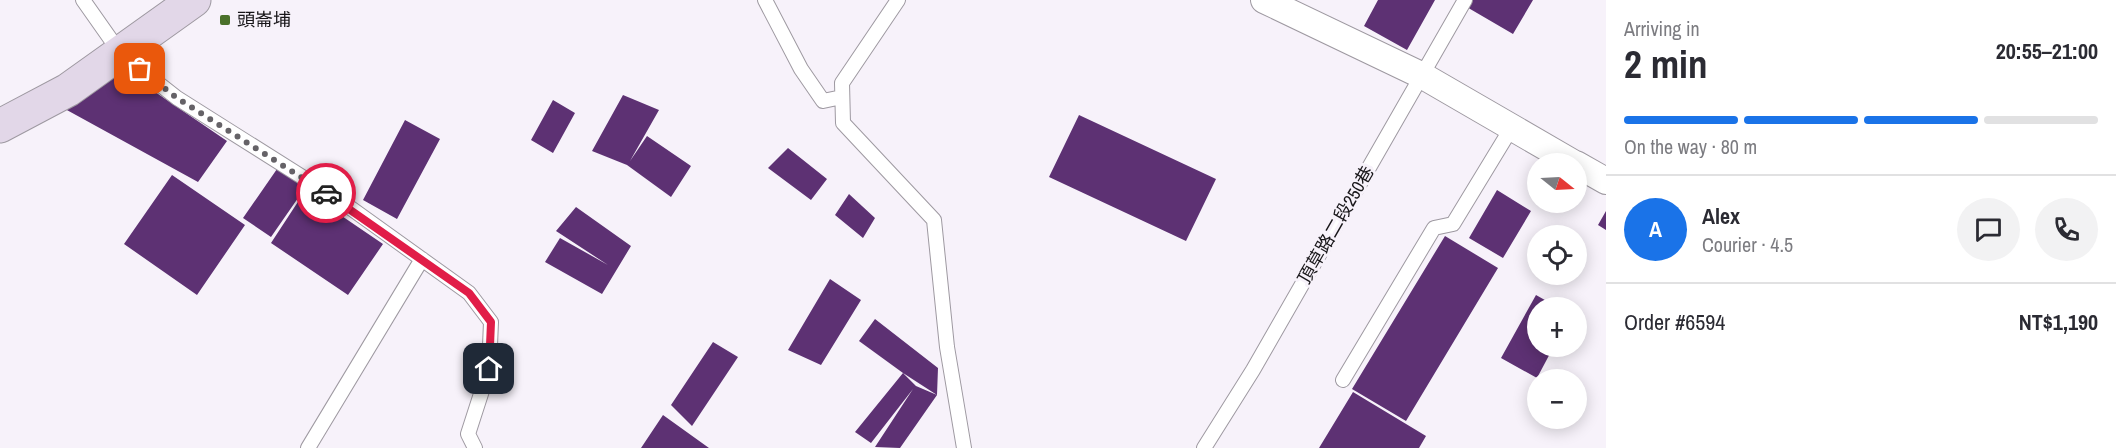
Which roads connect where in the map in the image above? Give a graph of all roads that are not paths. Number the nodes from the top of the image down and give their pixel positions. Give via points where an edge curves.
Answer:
1 (83, 0) edge
2 (194, 0) edge
3 (765, 0) edge
4 (898, 0) edge
5 (1264, 0) edge
6 (1464, 0) edge
7 (121, 54) junction
8 (1423, 76) junction
9 (842, 97) junction
10 (0, 126) edge
11 (1512, 127) junction
12 (1557, 153) edge
13 (1587, 170) edge
14 (1606, 181) edge
15 (422, 259) junction
16 (1343, 380) dead end
17 (308, 448) edge
18 (475, 448) edge
19 (964, 448) edge
20 (1204, 448) edge

1 - 7 lane
2 - 7 street
3 - 9 lane via 801,69 823,101
4 - 9 lane via 842,83
5 - 8 street
6 - 8 lane, 頂草路二段250巷
7 - 10 street via 68,90
7 - 15 lane via 177,98 345,204
8 - 11 street
8 - 20 lane, 頂草路二段250巷
9 - 19 lane via 843,123 934,220 947,347
11 - 12 street
11 - 16 lane via 1453,224 1434,228
13 - 14 street
15 - 17 lane
15 - 18 lane via 469,293 491,322 489,369 468,434

